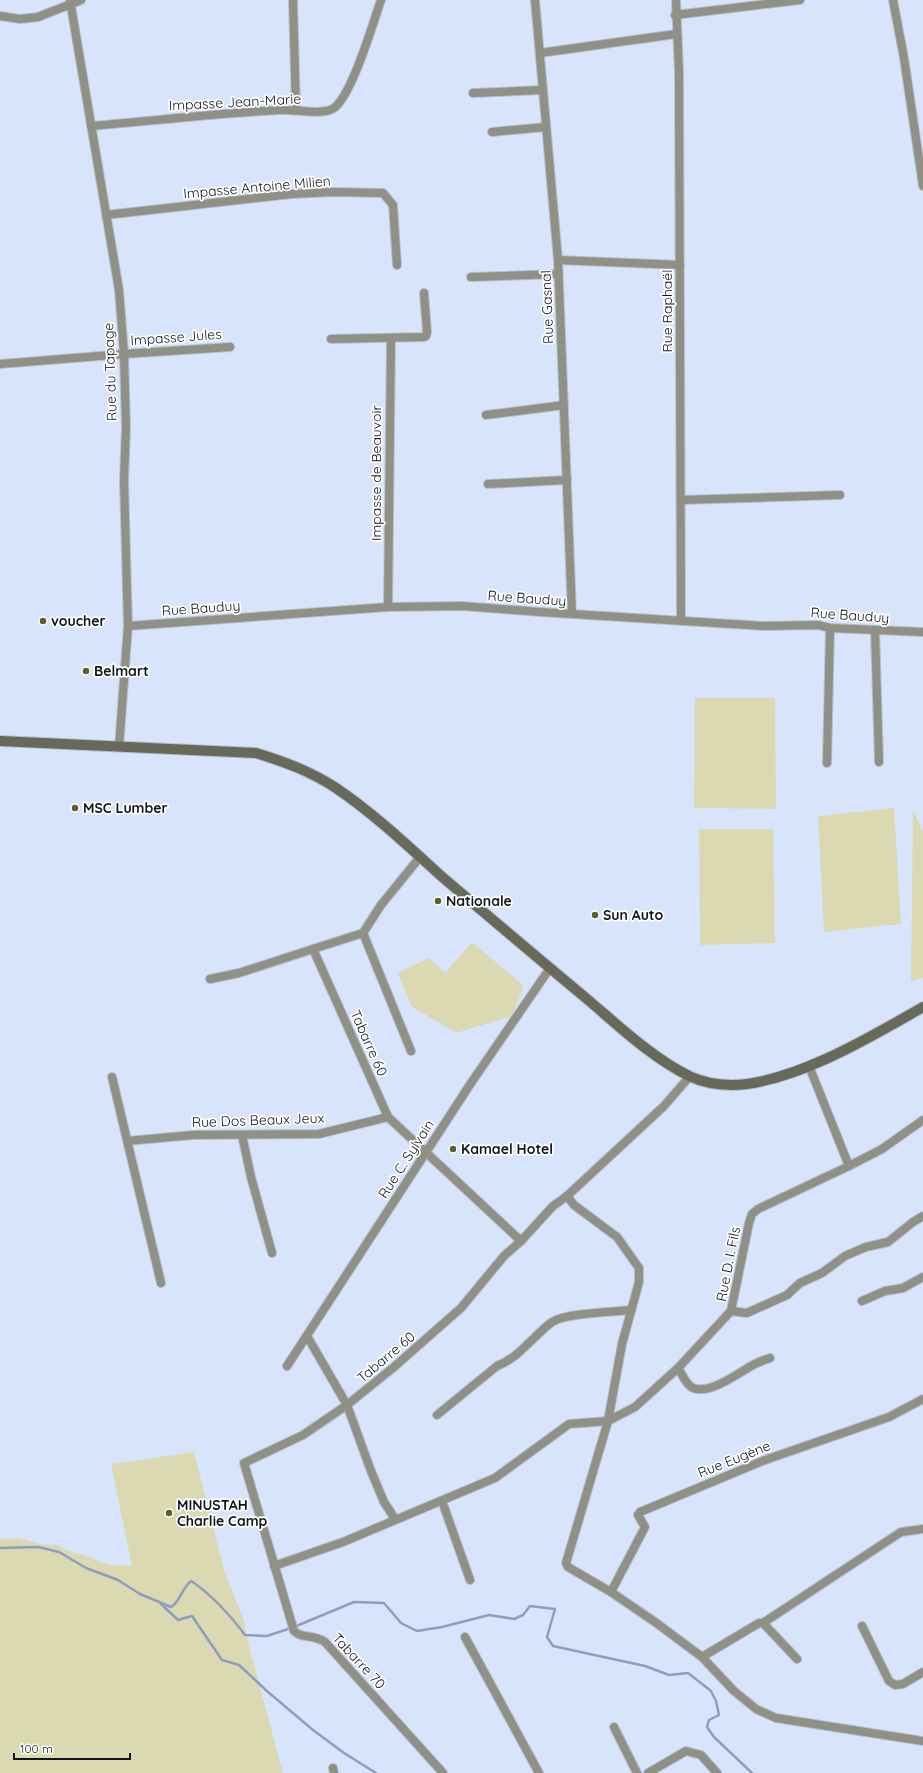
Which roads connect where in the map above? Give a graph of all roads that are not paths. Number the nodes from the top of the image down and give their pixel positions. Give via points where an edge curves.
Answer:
1 (81, 0) edge
2 (293, 0) edge
3 (381, 0) edge
4 (535, 0) edge
5 (676, 0) edge
6 (800, 0) edge
7 (892, 0) edge
8 (70, 2) edge
9 (675, 15) junction
10 (0, 16) edge
11 (676, 34) junction
12 (540, 53) junction
13 (543, 90) junction
14 (473, 93) dead end
15 (296, 110) junction
16 (91, 126) junction
17 (546, 127) junction
18 (492, 132) dead end
19 (923, 186) edge
20 (106, 216) junction
21 (558, 260) junction
22 (397, 265) dead end
23 (680, 265) junction
24 (558, 274) junction
25 (471, 277) dead end
26 (424, 293) dead end
27 (391, 338) junction
28 (331, 339) dead end
29 (230, 347) dead end
30 (124, 354) junction
31 (0, 364) edge
32 (564, 405) junction
33 (486, 415) dead end
34 (567, 480) junction
35 (488, 484) dead end
36 (840, 495) dead end
37 (681, 500) junction
38 (388, 607) junction
39 (572, 614) junction
40 (682, 621) junction
41 (128, 626) junction
42 (830, 628) junction
43 (875, 630) junction
44 (923, 632) edge
45 (0, 741) edge
46 (119, 746) junction
47 (879, 762) dead end
48 (827, 763) dead end
49 (420, 857) junction
50 (363, 933) junction
51 (312, 949) junction
52 (550, 968) junction
53 (210, 979) dead end
54 (923, 1007) edge
55 (411, 1050) dead end
56 (808, 1066) junction
57 (690, 1076) junction
58 (112, 1077) dead end
59 (388, 1117) junction
60 (923, 1120) edge
61 (242, 1135) junction
62 (127, 1141) junction
63 (426, 1153) junction
64 (849, 1166) junction
65 (567, 1196) junction
66 (923, 1216) edge
67 (521, 1241) junction
68 (272, 1253) dead end
69 (923, 1277) edge
70 (161, 1284) dead end
71 (862, 1301) dead end
72 (631, 1310) junction
73 (732, 1312) junction
74 (307, 1336) junction
75 (770, 1358) dead end
76 (287, 1366) dead end
77 (678, 1368) junction
78 (923, 1400) edge
79 (346, 1405) junction
80 (438, 1415) dead end
81 (608, 1421) junction
82 (244, 1463) joint
83 (442, 1501) junction
84 (395, 1519) junction
85 (923, 1529) edge
86 (274, 1566) junction
87 (470, 1580) dead end
88 (611, 1592) junction
89 (763, 1623) junction
90 (862, 1626) dead end
91 (465, 1637) dead end
92 (702, 1657) junction
93 (797, 1659) dead end
94 (923, 1672) edge
95 (614, 1727) dead end
96 (923, 1741) edge
97 (443, 1773) edge
98 (539, 1773) edge
99 (637, 1773) edge
100 (648, 1773) edge
101 (717, 1773) edge

1 - 8 street
2 - 15 street
3 - 15 street, Impasse Jean-Marie via 347,91 335,107 323,112
4 - 12 street, Rue Gasnal
5 - 9 street, Rue Raphaël
6 - 9 street
7 - 19 street via 904,58
8 - 10 street via 38,17 20,19
8 - 16 street, Rue du Tapage
9 - 11 street, Rue Raphaël
11 - 12 street
11 - 23 street, Rue Raphaël via 679,72
12 - 13 street, Rue Gasnal
13 - 14 street
13 - 17 street, Rue Gasnal
15 - 16 street, Impasse Jean-Marie via 228,113
16 - 20 street, Rue du Tapage
17 - 18 street
17 - 21 street, Rue Gasnal
20 - 22 street, Impasse Antoine Milien via 292,194 383,193 393,205
20 - 30 street, Rue du Tapage via 119,290
21 - 23 street
21 - 24 street, Rue Gasnal
23 - 37 street, Rue Raphaël
24 - 25 street
24 - 32 street, Rue Gasnal
26 - 27 street via 426,336
27 - 28 street
27 - 38 street, Impasse de Beauvoir
29 - 30 street, Impasse Jules
30 - 31 street, Impasse Jules
30 - 41 street, Rue du Tapage
32 - 33 street
32 - 34 street, Rue Gasnal
34 - 35 street
34 - 39 street, Rue Gasnal
36 - 37 street
37 - 40 street, Rue Raphaël
38 - 39 street, Rue Bauduy via 462,606
38 - 41 street, Rue Bauduy
39 - 40 street, Rue Bauduy
40 - 42 street, Rue Bauduy via 766,626 818,625
41 - 46 street, Rue du Tapage
42 - 43 street, Rue Bauduy
42 - 48 street
43 - 44 street, Rue Bauduy
43 - 47 street
45 - 46 main road
46 - 49 main road via 256,753 290,764 337,789
49 - 50 street via 381,905
49 - 52 main road
50 - 51 street
50 - 55 street
51 - 53 street via 239,973
51 - 59 street, Tabarre 60
52 - 57 main road via 638,1042
52 - 63 street, Rue C. Sylvain
54 - 56 main road via 872,1037
56 - 57 main road via 775,1078 732,1085 712,1083
56 - 64 street
57 - 65 street, Tabarre 60 via 664,1106
58 - 62 street
59 - 61 street, Rue Dos Beaux Jeux via 319,1134
59 - 63 street, Tabarre 60
60 - 64 street via 882,1149
61 - 62 street, Rue Dos Beaux Jeux via 193,1135
61 - 68 street
62 - 70 street
63 - 67 street, Tabarre 60
63 - 74 street, Rue C. Sylvain
64 - 73 street, Rue D. I. Fils via 752,1214
65 - 67 street, Tabarre 60 via 553,1206
65 - 72 street via 574,1205 617,1237 639,1268 639,1282
66 - 73 street via 888,1242 866,1247 845,1256 822,1273 800,1283 787,1295 747,1313
67 - 79 street, Tabarre 60 via 484,1278 461,1308
69 - 71 street via 903,1288 885,1291
72 - 80 street via 566,1317 552,1322 514,1357 497,1366
72 - 81 street
73 - 77 street, Rue D. I. Fils
74 - 76 street, Rue C. Sylvain
74 - 79 street
75 - 77 street via 722,1384 699,1389 687,1382
77 - 81 street, Rue D. I. Fils via 635,1407
78 - 88 street, Rue Eugène via 889,1417 765,1460 640,1512 638,1515 645,1527
79 - 82 street, Tabarre 60 via 303,1435
79 - 84 street via 384,1502
81 - 83 street via 569,1424 495,1478
81 - 88 street via 566,1563 568,1568
82 - 86 street, Tabarre 70
83 - 84 street
83 - 87 street
84 - 86 street via 343,1542
85 - 89 street via 901,1532
86 - 97 street, Tabarre 70 via 294,1631 299,1636 317,1637 325,1642
88 - 92 street
89 - 92 street
89 - 93 street
90 - 94 street via 889,1681 895,1685 903,1684
91 - 98 street
92 - 96 street via 734,1691 756,1709 776,1718
95 - 99 street
100 - 101 street via 686,1751 701,1755

